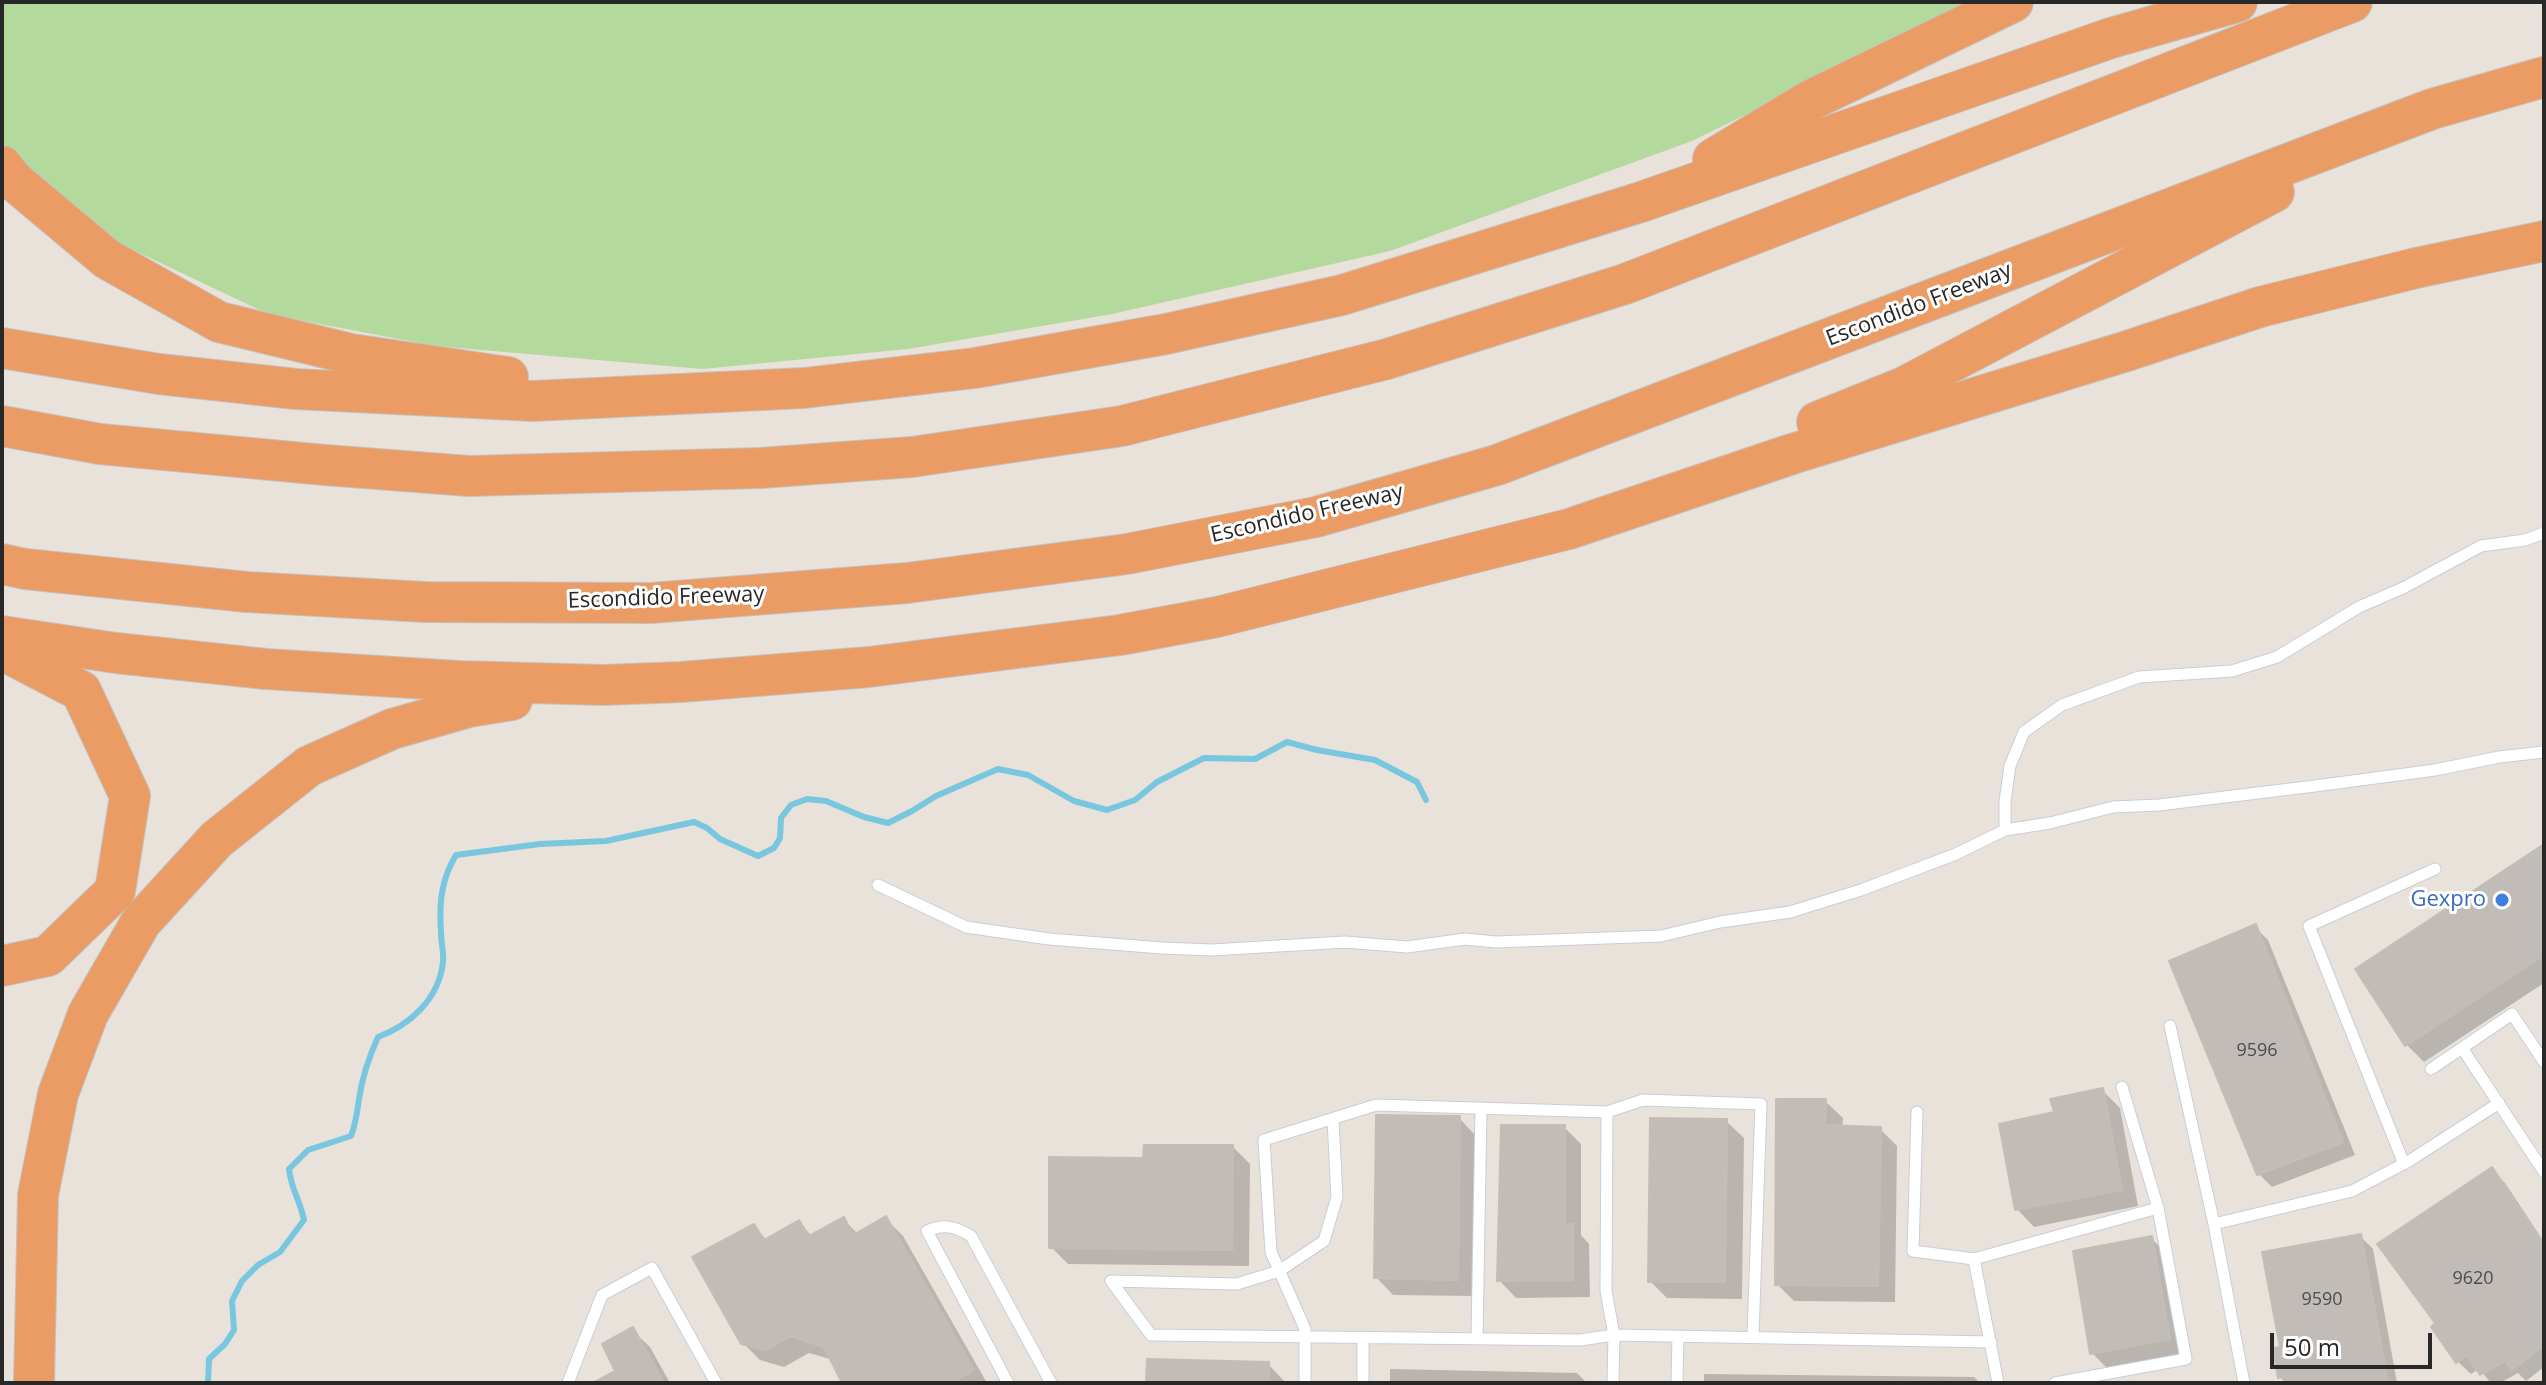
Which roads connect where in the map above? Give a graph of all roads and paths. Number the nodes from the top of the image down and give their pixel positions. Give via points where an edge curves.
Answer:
1 (2013, 2) edge
2 (2237, 2) edge
3 (2352, 2) edge
4 (2544, 77) edge
5 (2432, 109) junction
6 (2, 166) edge
7 (1641, 202) junction
8 (2544, 241) edge
9 (2, 348) edge
10 (719, 394) junction
11 (2, 426) edge
12 (2544, 533) edge
13 (1477, 552) junction
14 (2, 564) edge
15 (2, 636) edge
16 (2, 650) edge
17 (603, 685) junction
18 (2544, 752) edge
19 (2005, 830) junction
20 (2435, 869) dead end
21 (878, 885) dead end
22 (2, 966) edge
23 (2170, 1026) dead end
24 (2539, 1044) edge
25 (2462, 1048) junction
26 (2544, 1062) edge
27 (2431, 1069) dead end
28 (2122, 1087) dead end
29 (2499, 1103) junction
30 (1481, 1108) junction
31 (1607, 1112) junction
32 (1917, 1112) dead end
33 (1333, 1119) junction
34 (2404, 1164) junction
35 (2544, 1172) edge
36 (2158, 1208) junction
37 (2214, 1224) junction
38 (1974, 1259) junction
39 (1279, 1271) junction
40 (1614, 1335) junction
41 (1678, 1336) junction
42 (1753, 1336) junction
43 (1305, 1337) junction
44 (1363, 1337) junction
45 (1477, 1339) junction
46 (1991, 1342) junction
47 (34, 1383) edge
48 (568, 1383) edge
49 (716, 1383) edge
50 (1008, 1383) edge
51 (1051, 1383) edge
52 (1305, 1383) edge
53 (1363, 1383) edge
54 (1613, 1383) edge
55 (1677, 1383) edge
56 (1998, 1383) edge
57 (2055, 1383) edge
58 (2244, 1383) edge

1 - 7 highway via 1811,100
2 - 7 highway via 2111,38
3 - 11 highway via 1625,284 1387,359 1122,426 912,457 760,468 469,476 115,445
4 - 5 highway, Escondido Freeway
5 - 13 highway via 1904,387 1687,476
5 - 14 highway, Escondido Freeway via 1497,465 1316,517 1127,554 907,583 651,603 425,602 307,595
6 - 10 highway via 107,259 219,322 351,354 505,377
7 - 10 highway via 1342,295 1166,334 975,368
8 - 13 highway via 2260,307 1569,529
9 - 10 highway via 159,374 296,389 533,401
12 - 19 lane via 2481,546 2359,607 2277,657 2232,671 2139,677 2062,705 2024,732 2010,766
13 - 17 highway via 1217,617 1120,635 869,667
15 - 17 highway via 266,669
16 - 22 highway via 81,691 130,796 115,891 48,956
17 - 47 highway via 469,707 392,729 309,766 217,839 141,922 88,1014 58,1094 38,1195
18 - 19 lane via 2330,784 2113,807
19 - 21 lane via 1861,890 1790,912 1661,936 1465,939 1407,947 1345,942 1162,948 966,927
20 - 34 lane via 2309,926
23 - 37 lane
24 - 25 lane via 2512,1014
24 - 26 lane
25 - 27 lane
25 - 29 lane
28 - 36 lane
29 - 34 lane
29 - 35 lane
30 - 31 lane
30 - 33 lane via 1376,1105
30 - 45 lane
31 - 40 lane via 1606,1291
31 - 42 lane via 1643,1100 1761,1104
32 - 38 lane via 1913,1251
33 - 39 lane via 1337,1197 1324,1241
33 - 39 lane via 1264,1140 1271,1252
34 - 37 lane via 2352,1191
36 - 38 lane
36 - 57 lane via 2186,1359
37 - 58 lane
38 - 46 lane
39 - 43 lane
39 - 43 lane via 1237,1284 1111,1281 1151,1335
40 - 41 lane
40 - 45 lane via 1580,1340
40 - 54 lane
41 - 42 lane
41 - 55 lane
42 - 46 lane
43 - 44 lane
43 - 52 lane
44 - 45 lane
44 - 53 lane
46 - 56 lane
48 - 49 lane via 602,1295 652,1268
50 - 51 lane via 927,1231 956,1227 971,1236

